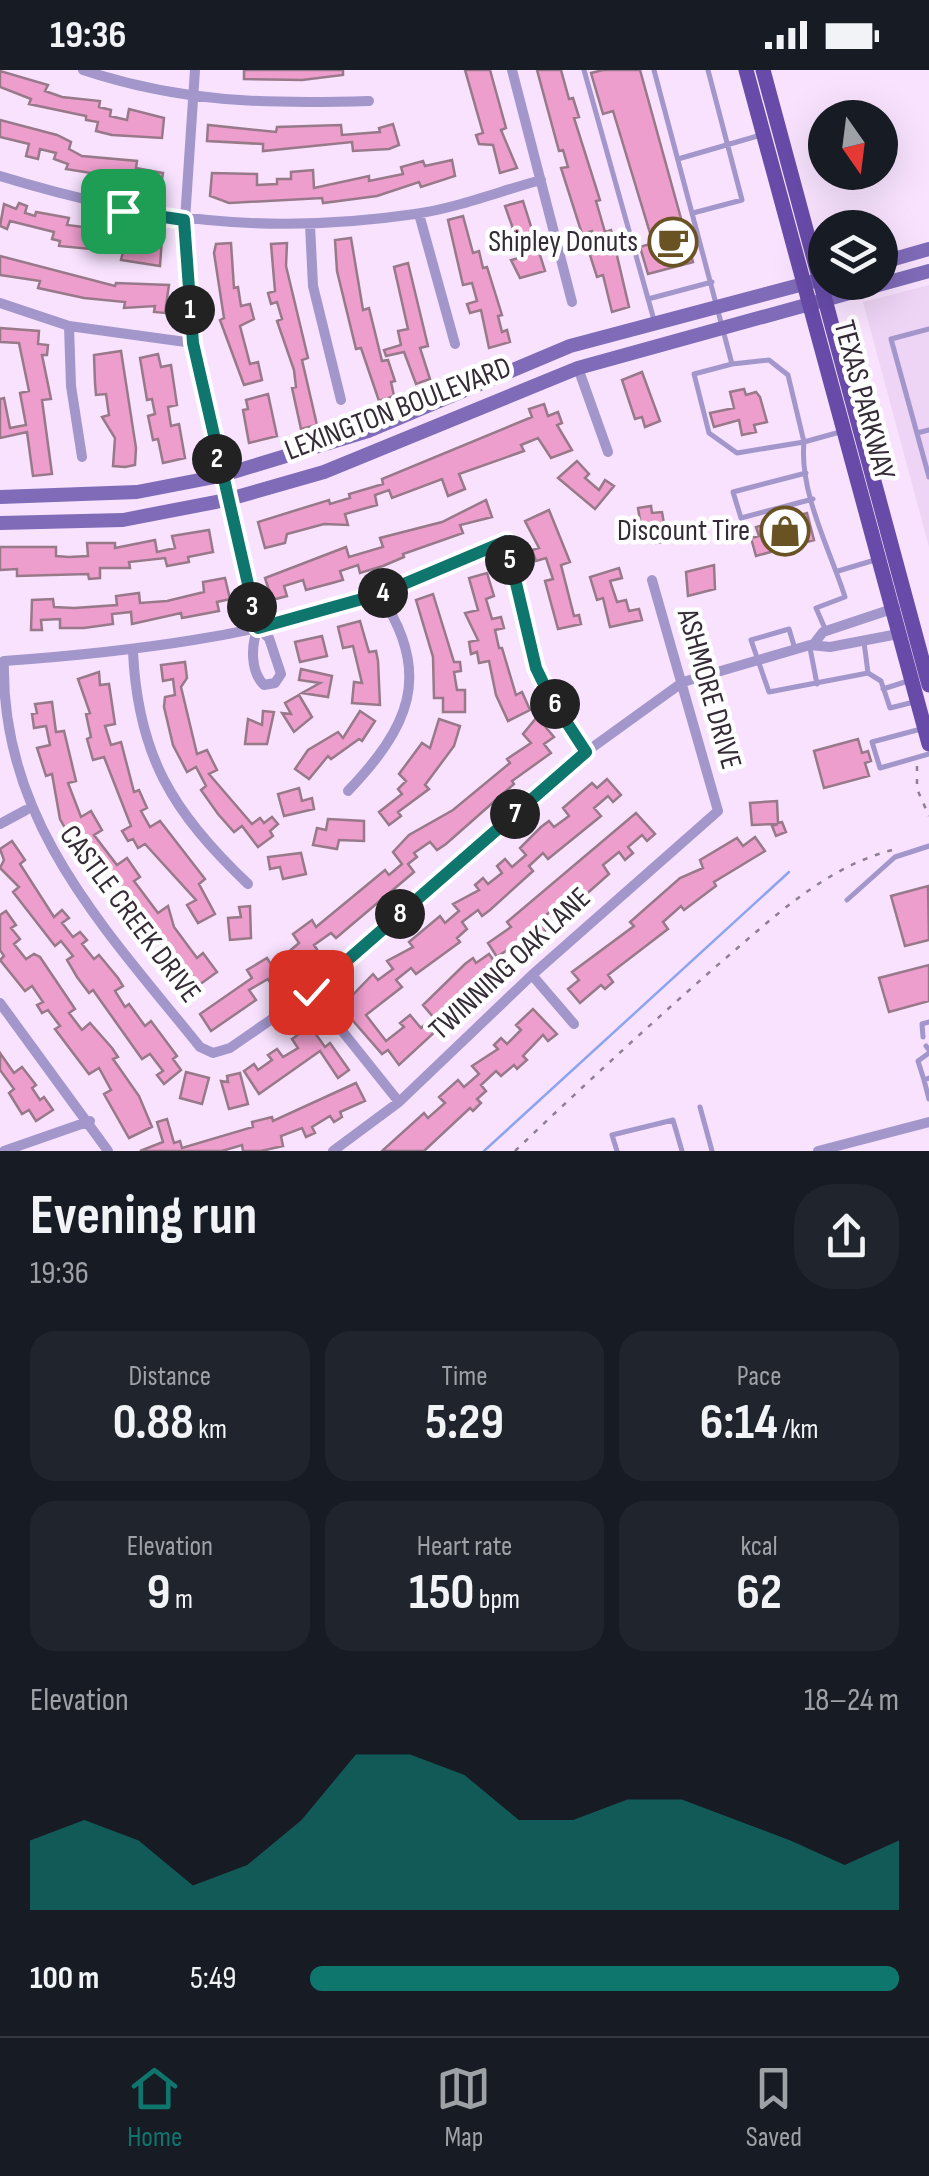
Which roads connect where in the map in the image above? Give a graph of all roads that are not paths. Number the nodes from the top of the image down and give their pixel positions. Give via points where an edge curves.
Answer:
1 (83, 70) edge
2 (194, 70) edge
3 (512, 70) edge
4 (584, 70) edge
5 (654, 70) edge
6 (708, 70) edge
7 (746, 70) edge
8 (763, 70) edge
9 (191, 98) junction
10 (370, 101) dead end
11 (764, 134) junction
12 (728, 144) junction
13 (678, 158) junction
14 (0, 176) edge
15 (541, 180) junction
16 (693, 213) junction
17 (419, 214) junction
18 (184, 220) junction
19 (310, 225) junction
20 (808, 248) edge
21 (929, 249) edge
22 (898, 257) edge
23 (808, 258) edge
24 (929, 271) edge
25 (712, 282) junction
26 (808, 282) edge
27 (648, 298) junction
28 (572, 302) dead end
29 (817, 302) junction
30 (0, 303) edge
31 (718, 306) junction
32 (655, 322) junction
33 (69, 326) junction
34 (723, 326) junction
35 (929, 329) edge
36 (606, 336) junction
37 (193, 343) junction
38 (455, 344) dead end
39 (614, 357) junction
40 (732, 364) junction
41 (578, 368) junction
42 (340, 400) dead end
43 (411, 413) junction
44 (929, 430) edge
45 (844, 431) junction
46 (419, 432) junction
47 (917, 433) junction
48 (804, 442) junction
49 (608, 452) dead end
50 (82, 457) dead end
51 (806, 473) junction
52 (220, 476) junction
53 (929, 478) edge
54 (57, 496) junction
55 (0, 497) edge
56 (812, 499) junction
57 (226, 500) junction
58 (57, 521) junction
59 (0, 522) edge
60 (878, 559) junction
61 (837, 571) junction
62 (652, 580) dead end
63 (380, 594) junction
64 (891, 606) junction
65 (258, 628) junction
66 (826, 631) junction
67 (906, 632) junction
68 (864, 642) junction
69 (812, 645) junction
70 (795, 650) junction
71 (134, 652) junction
72 (757, 660) junction
73 (868, 673) junction
74 (911, 680) junction
75 (682, 682) junction
76 (817, 684) junction
77 (929, 686) edge
78 (883, 689) junction
79 (917, 701) junction
80 (927, 736) edge
81 (586, 752) junction
82 (929, 754) edge
83 (348, 792) dead end
84 (26, 810) junction
85 (718, 811) joint
86 (0, 824) edge
87 (929, 846) edge
88 (248, 884) dead end
89 (847, 900) dead end
90 (532, 975) junction
91 (311, 992) junction
92 (0, 1004) edge
93 (925, 1023) edge
94 (574, 1024) dead end
95 (926, 1036) edge
96 (928, 1053) edge
97 (927, 1079) edge
98 (929, 1099) edge
99 (399, 1102) junction
100 (700, 1107) dead end
101 (90, 1121) junction
102 (929, 1122) edge
103 (4, 1151) edge
104 (108, 1151) edge
105 (333, 1151) edge
106 (616, 1151) edge
107 (682, 1151) edge
108 (712, 1151) edge
109 (818, 1151) edge

1 - 9 street
2 - 9 street
3 - 15 street
4 - 27 lane
5 - 13 lane
6 - 12 lane
7 - 11 main road, TEXAS PARKWAY
8 - 20 main road, TEXAS PARKWAY
9 - 10 street
9 - 18 street
11 - 12 lane
11 - 23 main road, TEXAS PARKWAY
12 - 13 lane
12 - 16 lane via 742,200
13 - 16 lane
14 - 18 street via 123,211
15 - 17 street
15 - 28 street
16 - 25 lane
17 - 19 street
17 - 38 street
18 - 19 street
18 - 37 street
19 - 42 street via 314,286
21 - 22 street
24 - 29 street, LEXINGTON BOULEVARD
25 - 27 lane
25 - 31 lane
26 - 31 street, LEXINGTON BOULEVARD
27 - 32 lane
29 - 34 street, LEXINGTON BOULEVARD
29 - 45 main road, TEXAS PARKWAY
29 - 67 main road, TEXAS PARKWAY
30 - 33 street
31 - 32 street, LEXINGTON BOULEVARD
31 - 34 lane
32 - 36 street, LEXINGTON BOULEVARD
33 - 37 street
33 - 50 street
34 - 39 street, LEXINGTON BOULEVARD
34 - 40 lane
35 - 47 lane via 891,339
36 - 39 street
36 - 43 street, LEXINGTON BOULEVARD
37 - 52 street
39 - 41 street, LEXINGTON BOULEVARD
40 - 48 lane via 768,360 788,375
40 - 48 lane via 694,374 709,433 737,454
41 - 46 street, LEXINGTON BOULEVARD
41 - 49 street
43 - 46 street
43 - 52 street, LEXINGTON BOULEVARD
44 - 47 lane
45 - 48 lane
45 - 60 main road, TEXAS PARKWAY
46 - 57 street, LEXINGTON BOULEVARD via 324,472
47 - 53 lane
48 - 51 lane
51 - 56 lane
51 - 56 lane via 733,492 741,518
52 - 54 street, LEXINGTON BOULEVARD via 136,492
52 - 57 street
54 - 55 street, LEXINGTON BOULEVARD
54 - 58 street
56 - 61 lane
57 - 58 street, LEXINGTON BOULEVARD via 123,520
57 - 65 street
58 - 59 street, LEXINGTON BOULEVARD
60 - 61 lane
60 - 64 main road, TEXAS PARKWAY
61 - 66 lane via 846,596 816,608
62 - 75 street, ASHMORE DRIVE
63 - 65 street
63 - 81 street via 506,541 536,668
63 - 83 street via 393,614 409,674 408,705 379,758
64 - 66 street
64 - 67 main road, TEXAS PARKWAY
65 - 65 street via 252,642 256,678 275,684 281,674
65 - 71 street
66 - 69 street
67 - 68 street
67 - 74 main road, TEXAS PARKWAY
67 - 77 main road, TEXAS PARKWAY
68 - 69 street
68 - 73 lane
69 - 70 street
69 - 76 lane
70 - 72 street
70 - 72 lane via 789,629 752,640
71 - 84 street, CASTLE CREEK DRIVE via 4,661 4,734
71 - 88 street via 146,746 169,795
72 - 75 street
72 - 76 lane via 769,692
73 - 76 lane
73 - 78 lane
74 - 78 lane
74 - 79 main road, TEXAS PARKWAY
75 - 81 street
75 - 85 street, ASHMORE DRIVE
78 - 79 lane via 890,708
79 - 80 main road, TEXAS PARKWAY
80 - 82 lane via 872,742 880,768
81 - 91 street
84 - 86 street
84 - 91 street, CASTLE CREEK DRIVE via 46,850 200,1047 213,1053 230,1048
85 - 90 street, TWINNING OAK LANE
87 - 89 lane via 894,857
90 - 94 street
90 - 99 street, TWINNING OAK LANE
91 - 99 street
92 - 101 street
93 - 95 lane
96 - 97 lane via 918,1061
97 - 98 lane
99 - 105 street, TWINNING OAK LANE
100 - 108 lane
101 - 103 street
101 - 104 street
102 - 109 street
106 - 107 lane via 612,1136 673,1120

